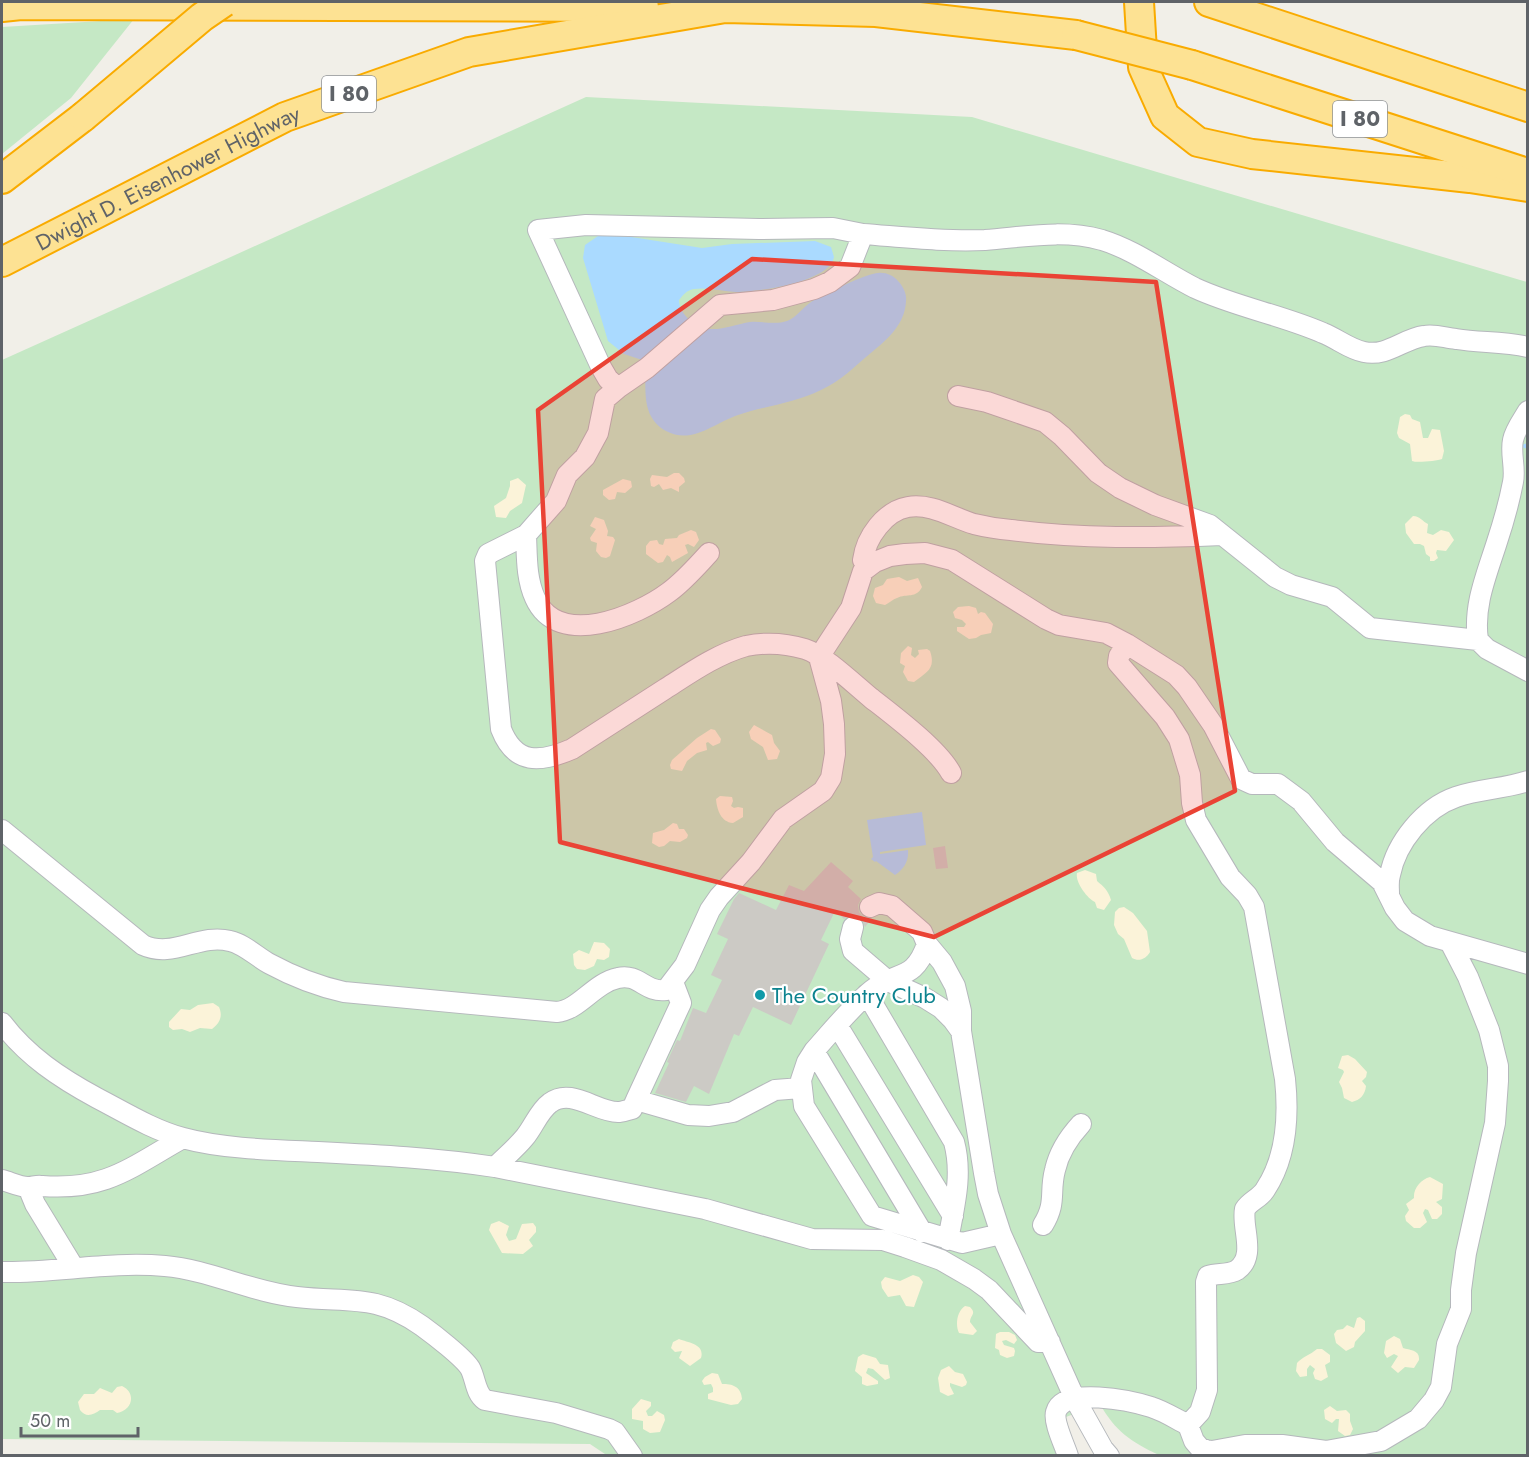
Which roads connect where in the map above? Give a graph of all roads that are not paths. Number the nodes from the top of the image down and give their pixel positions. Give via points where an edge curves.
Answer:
1 (224, 2) edge
2 (1139, 2) edge
3 (1209, 2) edge
4 (2, 7) edge
5 (725, 8) junction
6 (1527, 107) edge
7 (1527, 173) edge
8 (2, 179) edge
9 (1527, 187) edge
10 (863, 234) junction
11 (2, 262) edge
12 (1527, 347) edge
13 (618, 388) junction
14 (958, 396) dead end
15 (1527, 411) edge
16 (1521, 476) edge
17 (526, 535) junction
18 (1222, 535) junction
19 (709, 553) dead end
20 (869, 565) junction
21 (1478, 640) junction
22 (1127, 644) junction
23 (819, 657) junction
24 (1527, 671) edge
25 (951, 773) dead end
26 (1527, 781) edge
27 (2, 830) edge
28 (1389, 894) junction
29 (870, 907) dead end
30 (853, 927) dead end
31 (1450, 942) junction
32 (927, 944) junction
33 (1527, 964) edge
34 (888, 981) junction
35 (673, 982) junction
36 (867, 994) junction
37 (2, 1023) edge
38 (837, 1025) junction
39 (961, 1031) junction
40 (814, 1051) junction
41 (801, 1088) junction
42 (636, 1100) junction
43 (1081, 1124) dead end
44 (183, 1138) junction
45 (495, 1167) junction
46 (2, 1180) edge
47 (28, 1187) junction
48 (952, 1216) junction
49 (1043, 1225) dead end
50 (922, 1232) junction
51 (1001, 1234) junction
52 (948, 1240) junction
53 (74, 1268) junction
54 (2, 1272) edge
55 (1050, 1342) junction
56 (1075, 1399) junction
57 (1188, 1425) junction
58 (632, 1455) edge
59 (1068, 1455) edge
60 (1109, 1455) edge

1 - 8 highway, bridge
2 - 9 highway via 1143,67 1165,116 1198,142 1252,154
3 - 6 highway
4 - 5 highway via 167,4
5 - 7 highway, Dwight D. Eisenhower Highway / I 80, bridge via 876,12 1076,35 1192,65
5 - 11 highway, Dwight D. Eisenhower Highway / I 80 via 469,52 285,117
10 - 12 lane via 985,240 1044,233 1076,235 1117,246 1196,288 1324,333 1364,352 1384,352 1413,338 1437,335
10 - 13 lane via 850,267 830,282 773,300 720,305
10 - 13 lane via 833,228 586,225 538,230 601,367
13 - 17 lane via 605,399 598,433 585,457 567,475 556,501
14 - 18 lane via 1045,422 1098,473 1120,488 1210,525
15 - 16 lane via 1518,426 1511,454
16 - 21 lane via 1479,598
17 - 19 lane via 530,583 536,600 558,621 577,625 632,614 669,592
17 - 23 lane via 488,554 485,561 501,729 507,744 520,756 538,759 572,748 698,669 744,647 777,644 807,650
18 - 20 lane via 1056,535 999,529 931,508 910,506 892,514 874,532 863,560
18 - 21 lane via 1275,577 1332,597 1370,628
20 - 22 lane via 890,556 938,555 1046,619 1106,633
20 - 23 lane via 851,608
21 - 24 lane
22 - 28 lane via 1176,675 1187,687 1213,725 1241,779 1247,784 1278,784 1288,790 1335,842 1377,877
22 - 57 lane via 1118,663 1166,717 1179,740 1190,775 1196,820 1230,877 1254,907 1287,1100 1280,1159 1264,1191 1245,1209 1248,1247 1242,1263 1229,1273 1208,1276 1206,1282 1207,1390 1200,1412
23 - 25 lane via 942,758
23 - 35 lane via 834,724 831,778 823,791 783,819 719,897
26 - 28 lane via 1454,798 1417,824 1401,845 1390,875
27 - 35 lane via 154,950 229,940 294,977 321,987 557,1012 570,1008 616,978 627,976 657,991 666,990
28 - 31 lane via 1406,921 1424,933
29 - 32 lane via 879,903 892,906 922,932
30 - 34 lane via 851,948
31 - 33 lane
31 - 57 lane via 1489,1030 1498,1081 1495,1123 1466,1253 1461,1309 1447,1344 1441,1387 1434,1400 1418,1419 1381,1441 1326,1451 1282,1445 1206,1450 1194,1441
32 - 34 lane via 913,969
32 - 39 lane via 955,986 962,1011
34 - 36 lane
34 - 39 lane via 941,1008
35 - 42 lane via 681,1003
36 - 38 lane
36 - 48 lane via 954,1142 958,1170
37 - 44 lane via 24,1049 72,1085
38 - 40 lane
38 - 48 lane
39 - 51 lane via 984,1173
40 - 41 lane via 803,1071
40 - 50 lane
41 - 42 lane via 775,1090 733,1112 709,1116 688,1115
41 - 50 lane via 806,1113 872,1216
42 - 45 lane via 632,1109 619,1112 567,1097 551,1102 525,1137
43 - 49 lane via 1057,1160 1052,1205
44 - 45 lane via 243,1148 436,1159
44 - 47 lane via 102,1181 74,1187
45 - 55 lane via 705,1209 812,1239 884,1240 905,1246 974,1279 1038,1342
46 - 47 lane
47 - 53 lane
48 - 52 lane
50 - 52 lane
51 - 52 lane via 962,1243
51 - 55 lane
53 - 54 lane
53 - 58 lane via 165,1266 197,1270 296,1297 384,1305 422,1326 467,1364 485,1400 556,1413 609,1429
55 - 56 lane
56 - 57 lane via 1111,1399 1153,1407
56 - 59 lane via 1063,1402 1055,1418
56 - 60 lane

